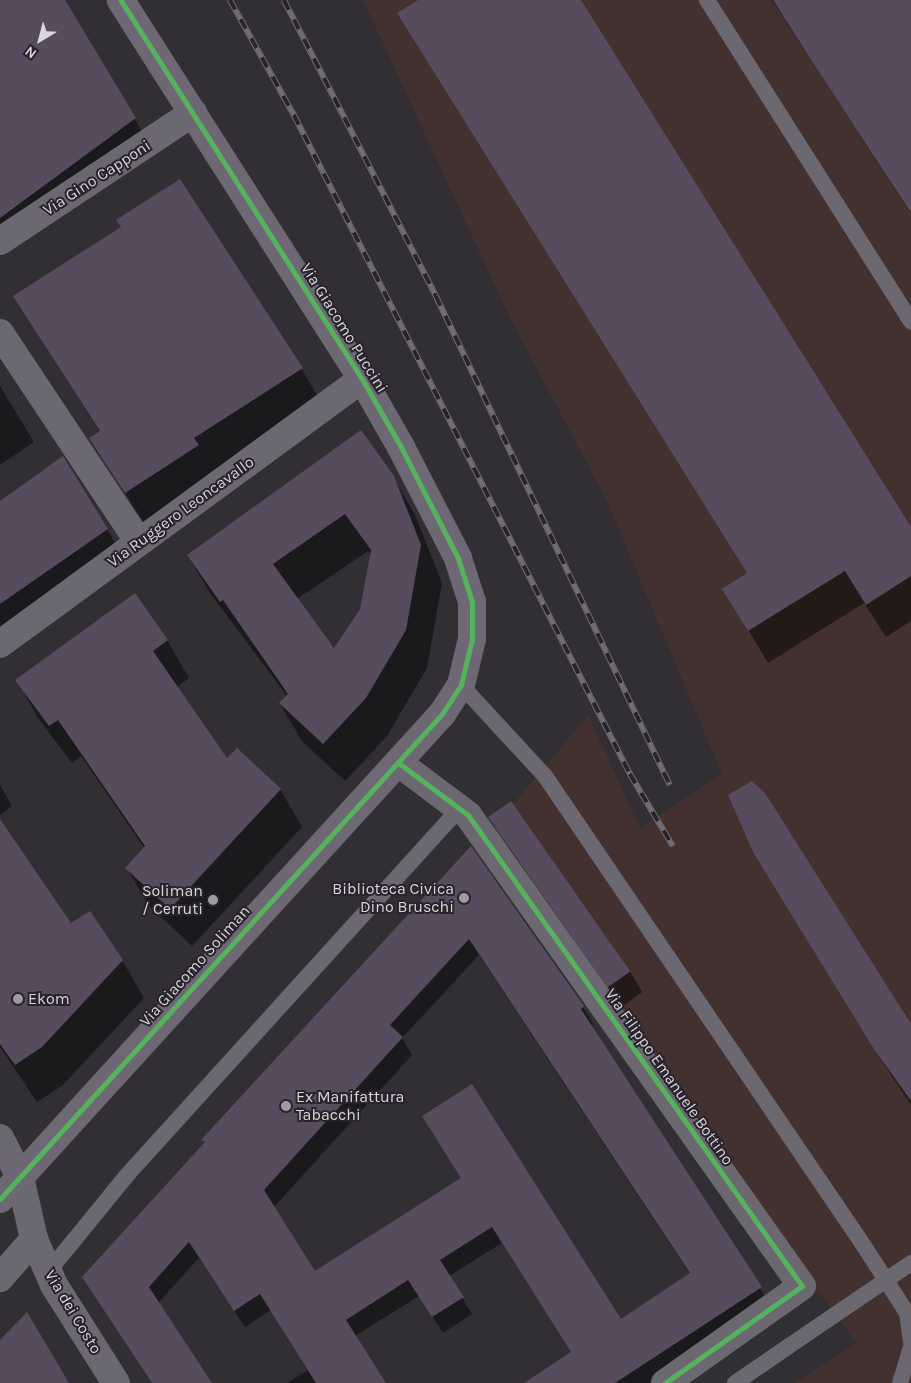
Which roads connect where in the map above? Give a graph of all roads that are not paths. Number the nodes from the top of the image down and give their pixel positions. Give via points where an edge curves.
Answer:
1 (121, 0) edge
2 (707, 0) edge
3 (193, 113) junction
4 (0, 242) edge
5 (911, 322) edge
6 (0, 333) edge
7 (362, 379) junction
8 (139, 542) junction
9 (0, 644) edge
10 (461, 685) junction
11 (400, 764) junction
12 (460, 808) junction
13 (0, 1138) edge
14 (8, 1187) edge
15 (34, 1239) junction
16 (911, 1263) edge
17 (48, 1272) junction
18 (0, 1278) edge
19 (911, 1342) edge
20 (911, 1348) edge
21 (116, 1383) edge
22 (665, 1383) edge
23 (735, 1383) edge
24 (900, 1383) edge

1 - 3 main road, Via Giacomo Puccini
2 - 5 lane
3 - 4 street, Via Gino Capponi
3 - 7 main road, Via Giacomo Puccini
6 - 8 street
7 - 8 street, Via Ruggero Leoncavallo
7 - 10 main road, Via Giacomo Puccini via 458,558 472,602 472,639
8 - 9 street, Via Ruggero Leoncavallo
10 - 11 main road, Via Giacomo Puccini via 442,714
10 - 19 lane via 545,776 864,1246 907,1313
11 - 12 street, Via Filippo Emanuele Bottino
11 - 14 main road, Via Giacomo Soliman
12 - 17 lane via 128,1174
12 - 22 street, Via Filippo Emanuele Bottino via 802,1286
13 - 14 street
14 - 15 street
15 - 17 street, Via dei Costo
15 - 18 street
16 - 23 lane, bridge
17 - 21 street, Via dei Costo
20 - 24 lane

